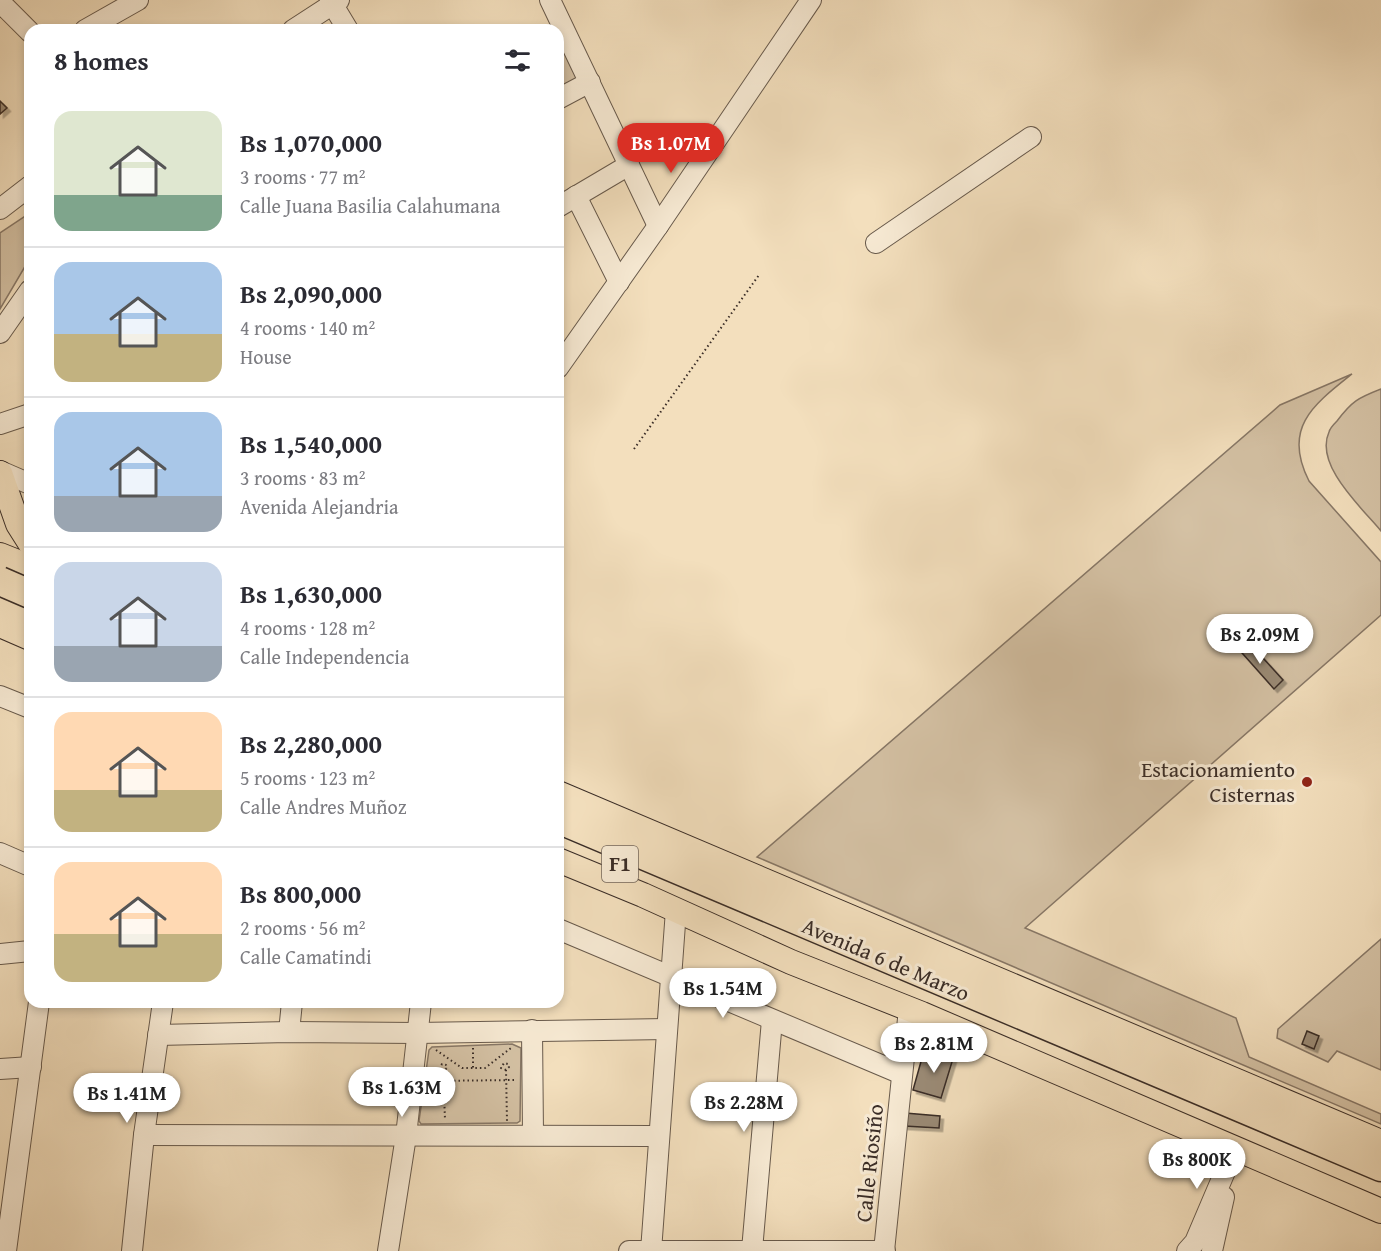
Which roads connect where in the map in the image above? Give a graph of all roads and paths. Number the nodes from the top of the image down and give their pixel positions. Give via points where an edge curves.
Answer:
1 (138, 0) edge
2 (550, 0) edge
3 (811, 0) edge
4 (0, 2) edge
5 (334, 2) edge
6 (96, 24) edge
7 (302, 24) edge
8 (345, 24) edge
9 (555, 24) edge
10 (24, 26) edge
11 (564, 40) edge
12 (590, 82) junction
13 (564, 96) edge
14 (1031, 137) dead end
15 (629, 165) junction
16 (24, 191) edge
17 (576, 196) junction
18 (564, 203) edge
19 (0, 209) edge
20 (658, 226) junction
21 (876, 243) dead end
22 (759, 275) dead end
23 (619, 282) junction
24 (24, 310) edge
25 (0, 333) edge
26 (564, 360) edge
27 (24, 416) edge
28 (0, 424) edge
29 (634, 449) dead end
30 (0, 472) edge
31 (24, 482) edge
32 (10, 521) edge
33 (0, 555) edge
34 (0, 561) edge
35 (24, 565) edge
36 (0, 581) edge
37 (24, 591) edge
38 (0, 598) edge
39 (24, 609) edge
40 (0, 625) edge
41 (24, 635) edge
42 (0, 696) edge
43 (24, 706) edge
44 (564, 797) edge
45 (564, 822) edge
46 (564, 840) edge
47 (0, 853) edge
48 (24, 863) edge
49 (564, 863) edge
50 (676, 910) junction
51 (564, 932) edge
52 (24, 952) edge
53 (0, 954) edge
54 (671, 977) junction
55 (38, 1008) edge
56 (162, 1008) edge
57 (291, 1008) edge
58 (421, 1008) edge
59 (909, 1009) junction
60 (772, 1020) junction
61 (667, 1029) junction
62 (532, 1030) junction
63 (289, 1032) junction
64 (158, 1035) junction
65 (423, 1039) junction
66 (473, 1042) dead end
67 (512, 1048) dead end
68 (505, 1053) junction
69 (443, 1054) junction
70 (506, 1063) junction
71 (31, 1067) junction
72 (473, 1068) junction
73 (0, 1069) edge
74 (506, 1070) junction
75 (902, 1074) junction
76 (506, 1080) junction
77 (523, 1080) dead end
78 (443, 1081) junction
79 (422, 1082) dead end
80 (507, 1126) dead end
81 (445, 1127) dead end
82 (533, 1134) junction
83 (144, 1135) junction
84 (406, 1136) junction
85 (659, 1136) junction
86 (1381, 1142) edge
87 (1235, 1148) junction
88 (8, 1166) edge
89 (1381, 1167) edge
90 (1381, 1185) edge
91 (1381, 1211) edge
92 (752, 1250) edge
93 (6, 1251) edge
94 (132, 1251) edge
95 (388, 1251) edge
96 (629, 1251) edge
97 (651, 1251) edge
98 (885, 1251) edge
99 (1187, 1251) edge
100 (1212, 1251) edge

1 - 6 street
2 - 9 street
3 - 20 street
4 - 10 street
5 - 7 street
5 - 8 street
11 - 12 street
12 - 13 street
12 - 15 street
14 - 21 street
15 - 17 street
15 - 20 street
16 - 19 street
17 - 18 street
17 - 23 street
20 - 23 street
22 - 29 path
23 - 26 street
24 - 25 street
27 - 28 street
30 - 31 street
30 - 32 main road
33 - 35 main road
34 - 38 main road via 5,583
36 - 37 highway, bridge
38 - 39 highway
40 - 41 main road
42 - 43 street
44 - 86 main road, Avenida 6 de Marzo
45 - 89 highway, Avenida 6 de Marzo / F1
46 - 90 highway, Avenida 6 de Marzo / F1
47 - 48 street
49 - 50 main road, Avenida 6 de Marzo
50 - 54 street
50 - 59 main road, Avenida 6 de Marzo
51 - 54 street
52 - 53 street
54 - 60 street
54 - 61 street
55 - 71 street
56 - 64 street
57 - 63 street
58 - 65 street
59 - 75 street, Calle Riosiño
59 - 87 main road, Avenida 6 de Marzo
60 - 75 street
60 - 92 street
61 - 62 street
61 - 85 street
62 - 65 street
62 - 82 street
63 - 64 street
63 - 65 street
64 - 83 street
65 - 69 path
65 - 84 street
66 - 72 path
67 - 68 path
68 - 70 path
68 - 72 path via 485,1068
69 - 72 path via 462,1068
69 - 78 path via 447,1067
70 - 74 path
70 - 74 path via 501,1066
71 - 73 street
71 - 88 street
74 - 76 path
75 - 98 street, Calle Riosiño
76 - 77 path
76 - 78 path
76 - 80 path
78 - 79 path
78 - 81 path
82 - 84 street
82 - 85 street
83 - 84 street
83 - 94 street
84 - 95 street
85 - 97 street
87 - 91 main road, Avenida 6 de Marzo
87 - 99 street via 1195,1242
87 - 100 street
88 - 93 street
92 - 97 street
92 - 98 street
96 - 97 street

